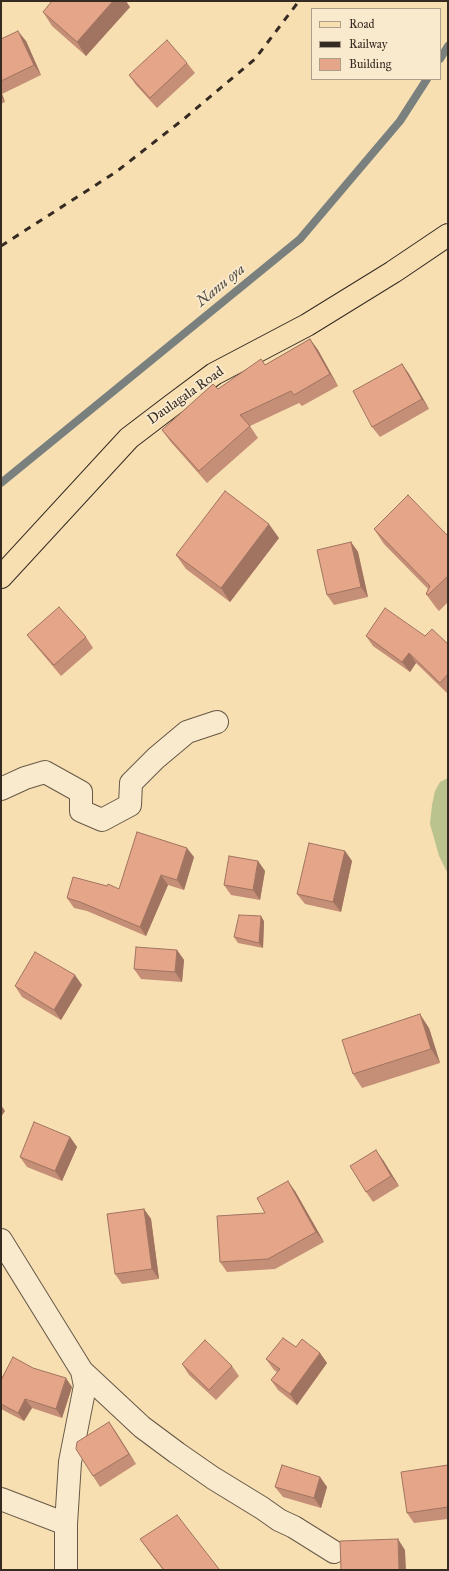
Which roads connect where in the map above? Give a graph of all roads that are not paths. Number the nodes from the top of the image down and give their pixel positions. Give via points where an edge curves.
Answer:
1 (448, 235) edge
2 (1, 577) edge
3 (217, 722) dead end
4 (1, 788) edge
5 (1, 1240) edge
6 (82, 1371) junction
7 (1, 1499) edge
8 (66, 1524) junction
9 (334, 1552) dead end
10 (66, 1570) edge

1 - 2 main road, Daulagala Road via 307,326 214,374 165,410 130,438
3 - 4 street via 187,732 156,758 131,783 130,805 102,820 81,811 81,792 45,772
5 - 6 street
6 - 8 street via 85,1386 70,1462
6 - 9 street via 142,1427 183,1457 278,1520
7 - 8 street
8 - 10 street

